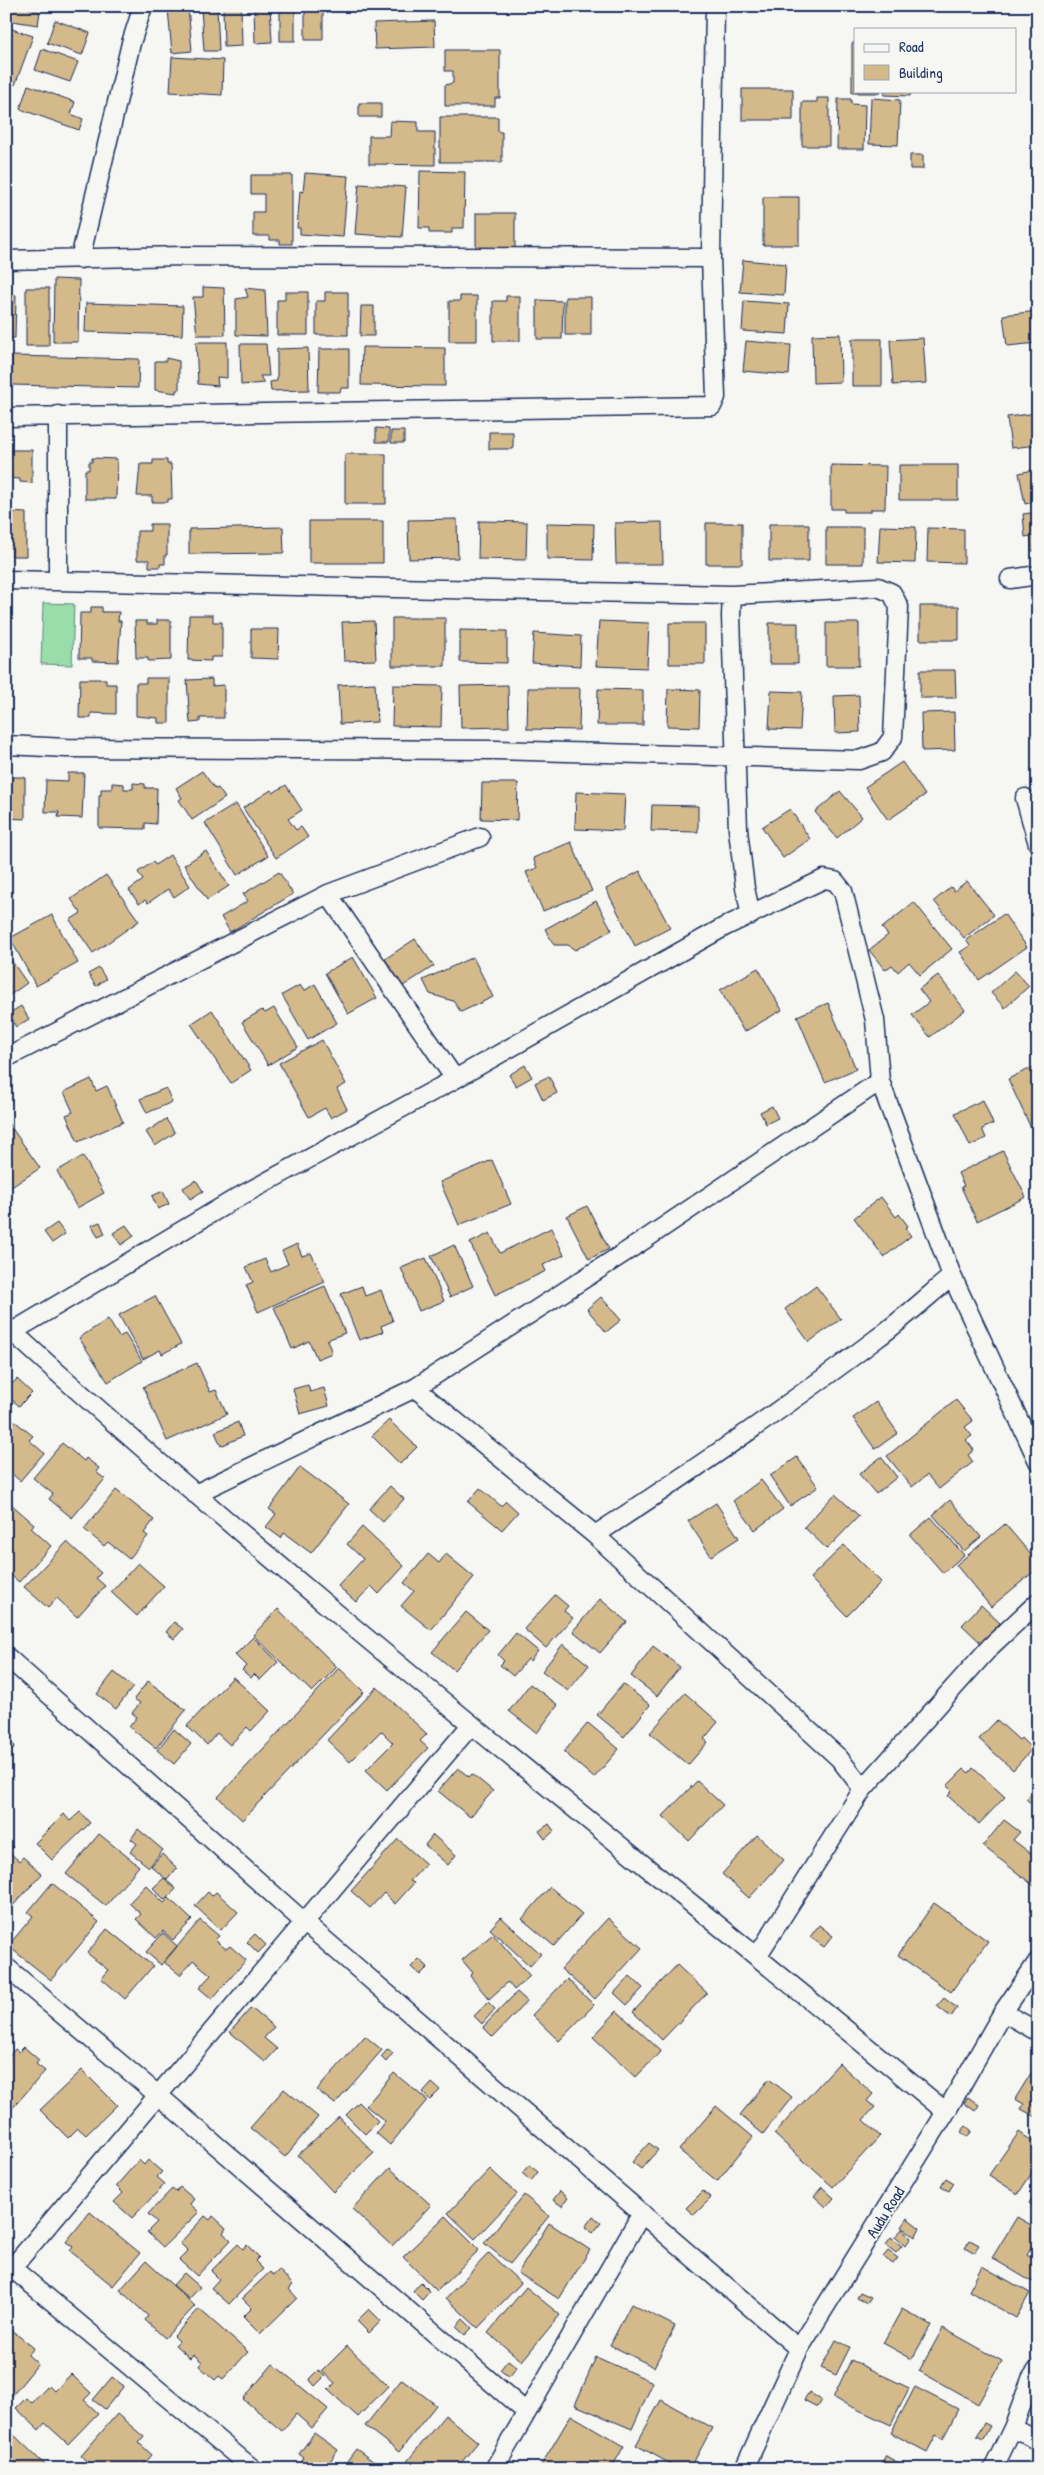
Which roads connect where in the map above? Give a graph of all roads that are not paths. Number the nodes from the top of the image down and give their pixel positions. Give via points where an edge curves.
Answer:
1 (143, 6) edge
2 (715, 6) edge
3 (711, 258) junction
4 (80, 259) junction
5 (6, 260) edge
6 (58, 415) junction
7 (6, 417) edge
8 (1038, 575) edge
9 (1010, 579) dead end
10 (6, 580) edge
11 (58, 580) junction
12 (732, 595) junction
13 (6, 745) edge
14 (737, 757) junction
15 (1026, 798) dead end
16 (480, 836) dead end
17 (1038, 844) edge
18 (328, 894) junction
19 (751, 914) junction
20 (6, 1058) edge
21 (455, 1079) junction
22 (880, 1081) junction
23 (952, 1276) junction
24 (9, 1329) edge
25 (414, 1388) junction
26 (1038, 1460) edge
27 (195, 1494) junction
28 (595, 1534) junction
29 (1038, 1602) edge
30 (6, 1656) edge
31 (471, 1725) junction
32 (863, 1789) junction
33 (304, 1922) junction
34 (758, 1955) junction
35 (1038, 1961) edge
36 (6, 1967) edge
37 (1003, 2012) junction
38 (1038, 2032) edge
39 (159, 2096) junction
40 (946, 2112) junction
41 (642, 2213) junction
42 (8, 2268) edge
43 (799, 2349) junction
44 (1038, 2369) edge
45 (526, 2412) junction
46 (1014, 2428) junction
47 (1038, 2441) edge
48 (253, 2469) edge
49 (494, 2469) edge
50 (744, 2469) edge
51 (993, 2469) edge

1 - 4 street via 131,42
2 - 3 street
3 - 4 street via 183,256
3 - 6 street via 716,397 712,406
4 - 5 street
6 - 7 street
6 - 11 street
8 - 9 street
10 - 11 street
11 - 12 street
12 - 14 street
12 - 14 street via 878,587 892,593 899,607 893,737 882,752 860,760
13 - 14 street via 494,750
14 - 19 street via 738,830
15 - 17 street
16 - 18 street
18 - 20 street
18 - 21 street
19 - 21 street
19 - 22 street via 824,879 835,881 843,891 875,1020
21 - 24 street via 234,1199
22 - 23 street
22 - 25 street via 644,1240
23 - 26 street
23 - 28 street via 878,1338 768,1418 698,1468
24 - 27 street
25 - 27 street
25 - 28 street
27 - 31 street
28 - 32 street via 839,1758
29 - 32 street via 991,1646
30 - 33 street
31 - 33 street
31 - 34 street
32 - 34 street
33 - 39 street
33 - 41 street
34 - 40 street
35 - 37 street, Audu Road
36 - 39 street
37 - 38 street
37 - 40 street, Audu Road
39 - 42 street
39 - 45 street
40 - 43 street, Audu Road
41 - 43 street
41 - 45 street
42 - 48 street
43 - 50 street, Audu Road
44 - 46 street via 1031,2379
45 - 49 street
46 - 47 street
46 - 51 street

